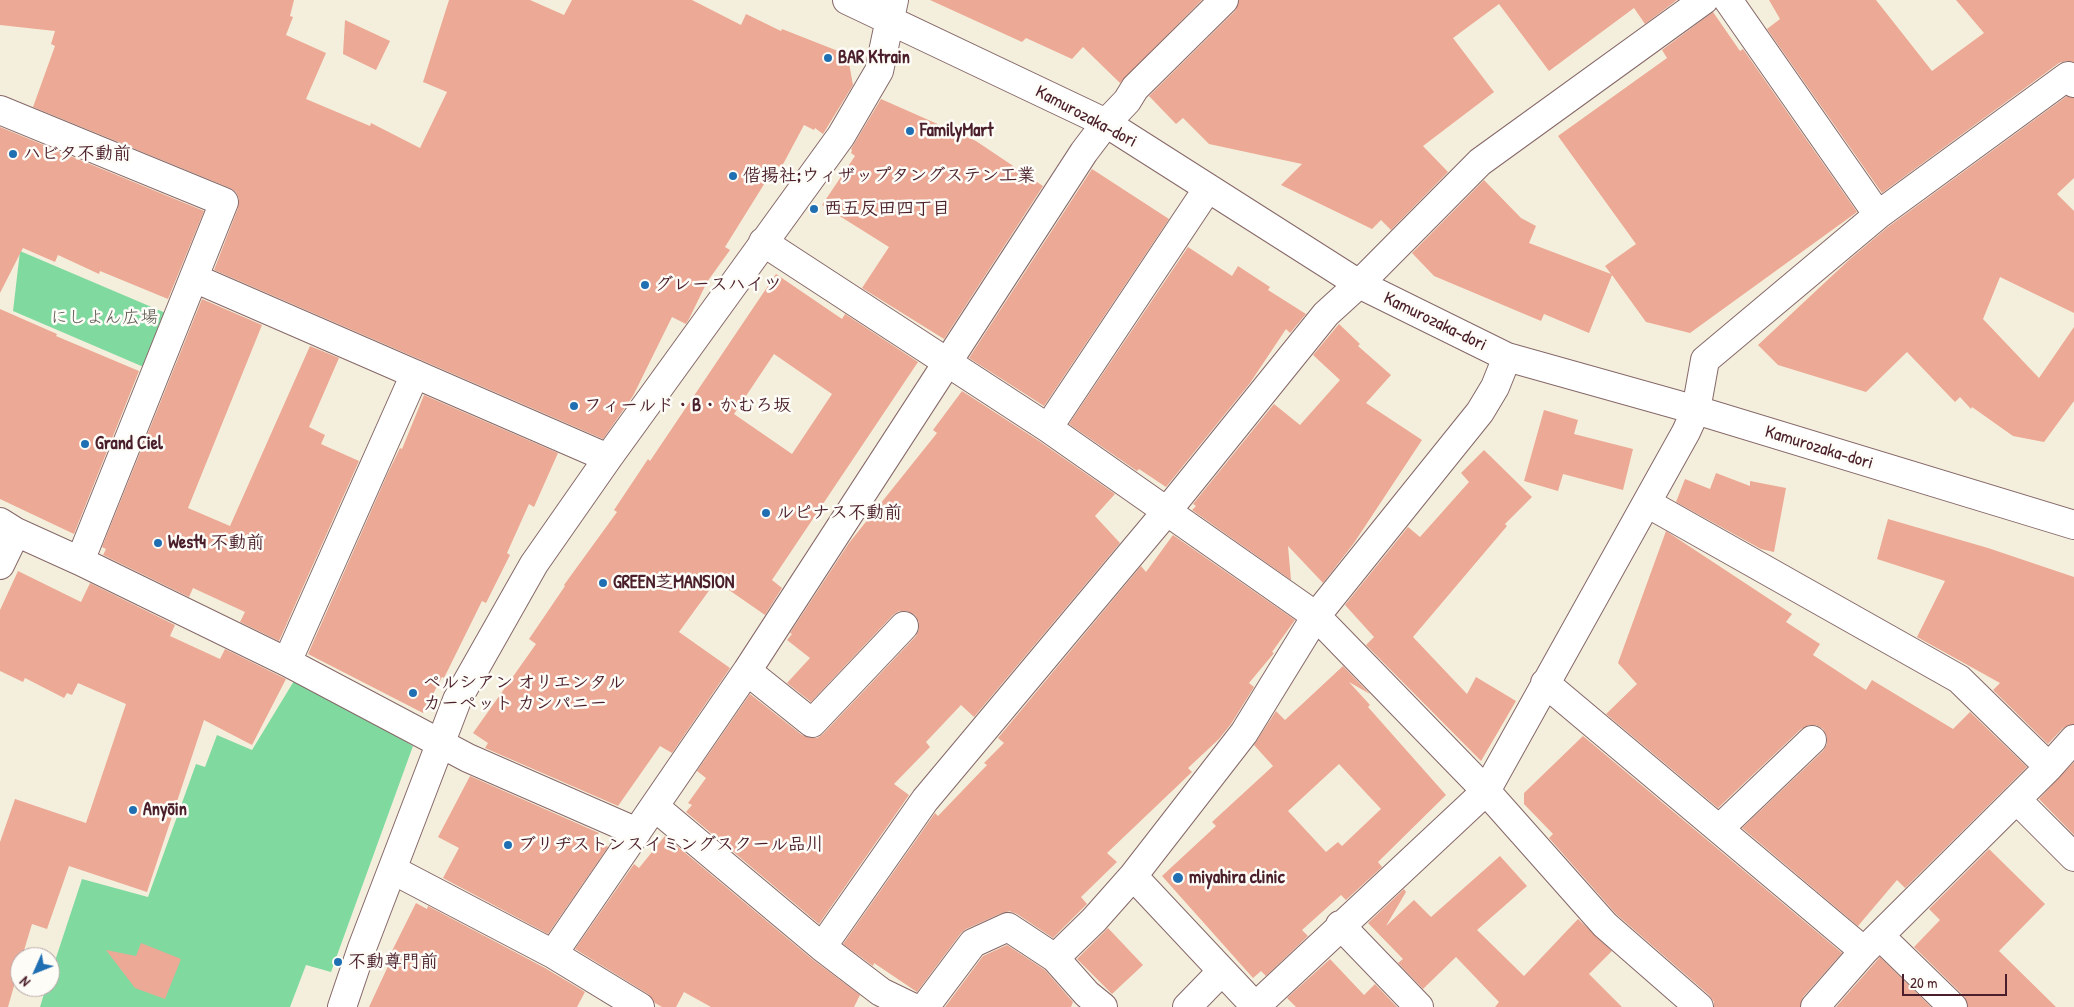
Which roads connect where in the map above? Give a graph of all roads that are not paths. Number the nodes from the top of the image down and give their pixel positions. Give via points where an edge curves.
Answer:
1 (847, 0) edge
2 (1224, 0) edge
3 (1704, 0) edge
4 (1728, 0) edge
5 (892, 10) edge
6 (2074, 83) edge
7 (0, 110) edge
8 (1106, 123) junction
9 (1208, 188) junction
10 (1878, 216) junction
11 (763, 242) junction
12 (194, 278) junction
13 (1359, 284) junction
14 (1507, 357) junction
15 (947, 360) junction
16 (415, 374) junction
17 (1696, 410) junction
18 (1048, 428) junction
19 (608, 458) junction
20 (1647, 503) junction
21 (1167, 511) junction
22 (2074, 525) edge
23 (8, 527) edge
24 (80, 561) junction
25 (0, 565) edge
26 (1316, 616) junction
27 (904, 626) dead end
28 (287, 662) junction
29 (747, 671) junction
30 (1544, 683) junction
31 (2074, 739) edge
32 (1812, 740) dead end
33 (441, 744) junction
34 (2049, 767) junction
35 (1486, 791) junction
36 (2017, 800) junction
37 (655, 807) junction
38 (1720, 829) junction
39 (637, 832) junction
40 (2074, 857) edge
41 (393, 870) junction
42 (1133, 876) junction
43 (1340, 925) junction
44 (1872, 944) junction
45 (822, 947) junction
46 (553, 954) junction
47 (1055, 958) junction
48 (1222, 971) junction
49 (605, 997) edge
50 (878, 1000) edge
51 (342, 1007) edge
52 (640, 1007) edge
53 (912, 1007) edge
54 (925, 1007) edge
55 (1103, 1007) edge
56 (1187, 1007) edge
57 (1256, 1007) edge
58 (1419, 1007) edge
59 (1699, 1007) edge
60 (1815, 1007) edge
61 (1953, 1007) edge

1 - 5 street, Kamurozaka-dori
2 - 8 street via 1135,88
3 - 13 street via 1480,162
4 - 10 street
5 - 8 street, Kamurozaka-dori
5 - 11 street via 879,71 841,136
6 - 10 street via 2068,76
7 - 12 street via 224,202
8 - 9 street, Kamurozaka-dori
8 - 15 street
9 - 13 street, Kamurozaka-dori
9 - 18 street
10 - 17 street via 1705,360
11 - 15 street
11 - 19 street
12 - 16 street
12 - 24 street
13 - 14 street, Kamurozaka-dori
13 - 21 street via 1326,314
14 - 17 street, Kamurozaka-dori
14 - 26 street via 1480,412
15 - 18 street
15 - 29 street
16 - 19 street
16 - 28 street
17 - 20 street
17 - 22 street, Kamurozaka-dori
18 - 21 street
19 - 33 street via 534,564 457,700
20 - 30 street
20 - 34 street via 1959,679
21 - 26 street
21 - 45 street via 925,800
23 - 24 street
23 - 25 street
24 - 28 street
26 - 35 street
26 - 42 street via 1244,733
27 - 29 street via 812,723
28 - 33 street
29 - 37 street
30 - 35 street
30 - 38 street
31 - 34 street
32 - 38 street
33 - 39 street
33 - 41 street
34 - 36 street
35 - 43 street
35 - 59 street via 1605,925
36 - 40 street
36 - 44 street
37 - 39 street
37 - 45 street
38 - 44 street
39 - 46 street
41 - 46 street
41 - 51 street
42 - 47 street
42 - 48 street
43 - 57 street
43 - 58 street
44 - 60 street
44 - 61 street
45 - 50 street
46 - 49 street
47 - 54 street via 1008,927 972,943
47 - 55 street
48 - 56 street
48 - 57 street
49 - 52 street
50 - 53 street

